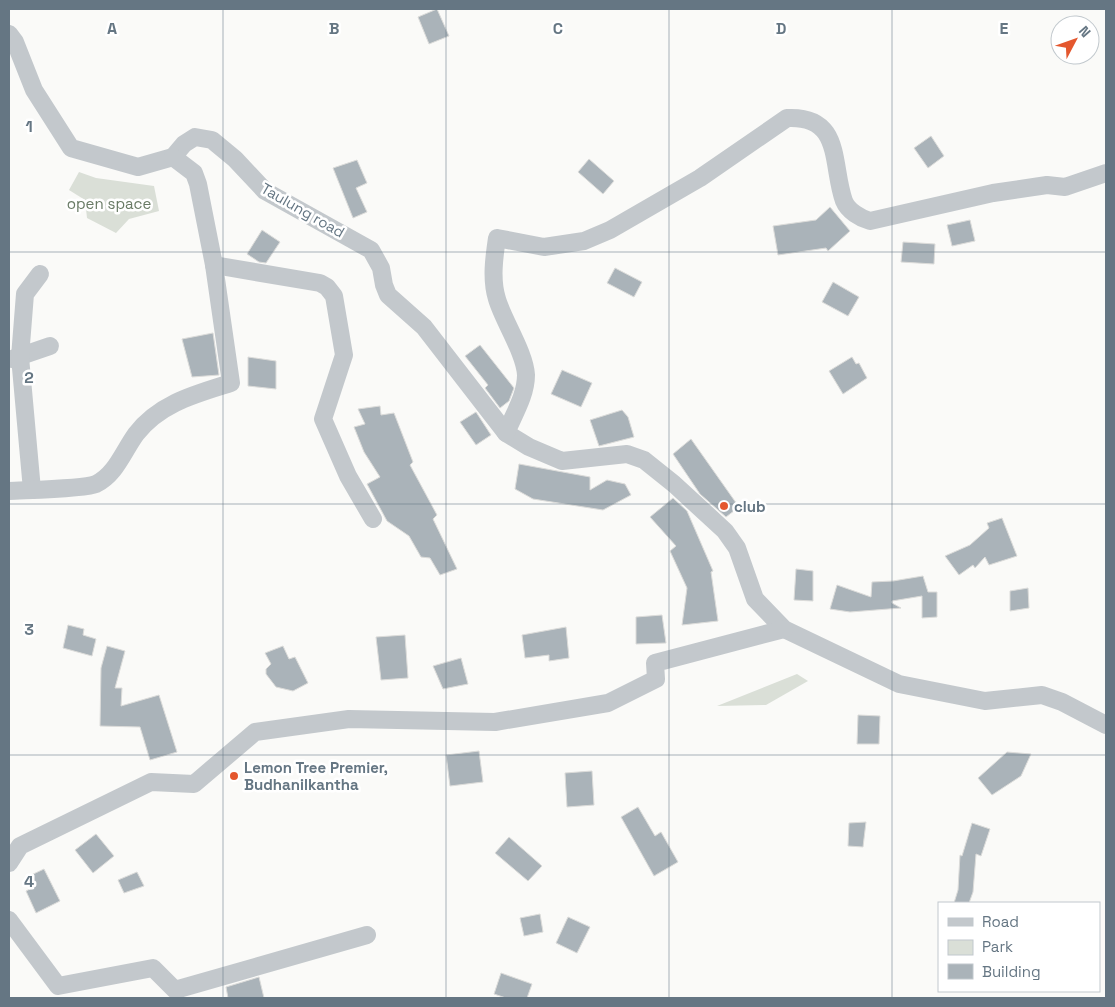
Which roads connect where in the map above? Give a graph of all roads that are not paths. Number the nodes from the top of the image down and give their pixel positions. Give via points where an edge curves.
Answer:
1 (9, 34) edge
2 (172, 156) junction
3 (1106, 173) edge
4 (214, 265) junction
5 (40, 274) dead end
6 (50, 346) dead end
7 (14, 358) edge
8 (506, 432) junction
9 (32, 490) junction
10 (9, 491) edge
11 (373, 519) dead end
12 (784, 629) junction
13 (1106, 725) edge
14 (9, 863) edge
15 (9, 920) edge
16 (367, 935) dead end

1 - 2 street, Taulung road via 34,90 71,148 138,167
2 - 4 street via 194,173
2 - 8 street, Taulung road via 195,137 212,140 265,191 371,250 382,268 388,295 424,327
3 - 8 street via 1065,187 1047,185 993,193 870,221 857,218 845,203 833,144 819,125 804,117 787,118 700,178 610,230 584,241 544,246 497,238 494,264 497,299 510,325 526,373 523,392
4 - 9 street via 232,383 185,397 168,406 137,433 108,476 94,485
4 - 11 street via 320,283 334,296 344,355 323,419 348,476
5 - 7 street via 25,294
6 - 7 street
7 - 9 street
8 - 12 street, Taulung road via 529,447 562,461 626,454 644,460 725,531 737,548 755,599
9 - 10 street
12 - 13 street via 899,684 984,701 1042,695
12 - 14 street via 655,671 608,703 495,722 349,719 255,732 194,784 151,782 20,846
15 - 16 street via 58,986 153,968 175,990

